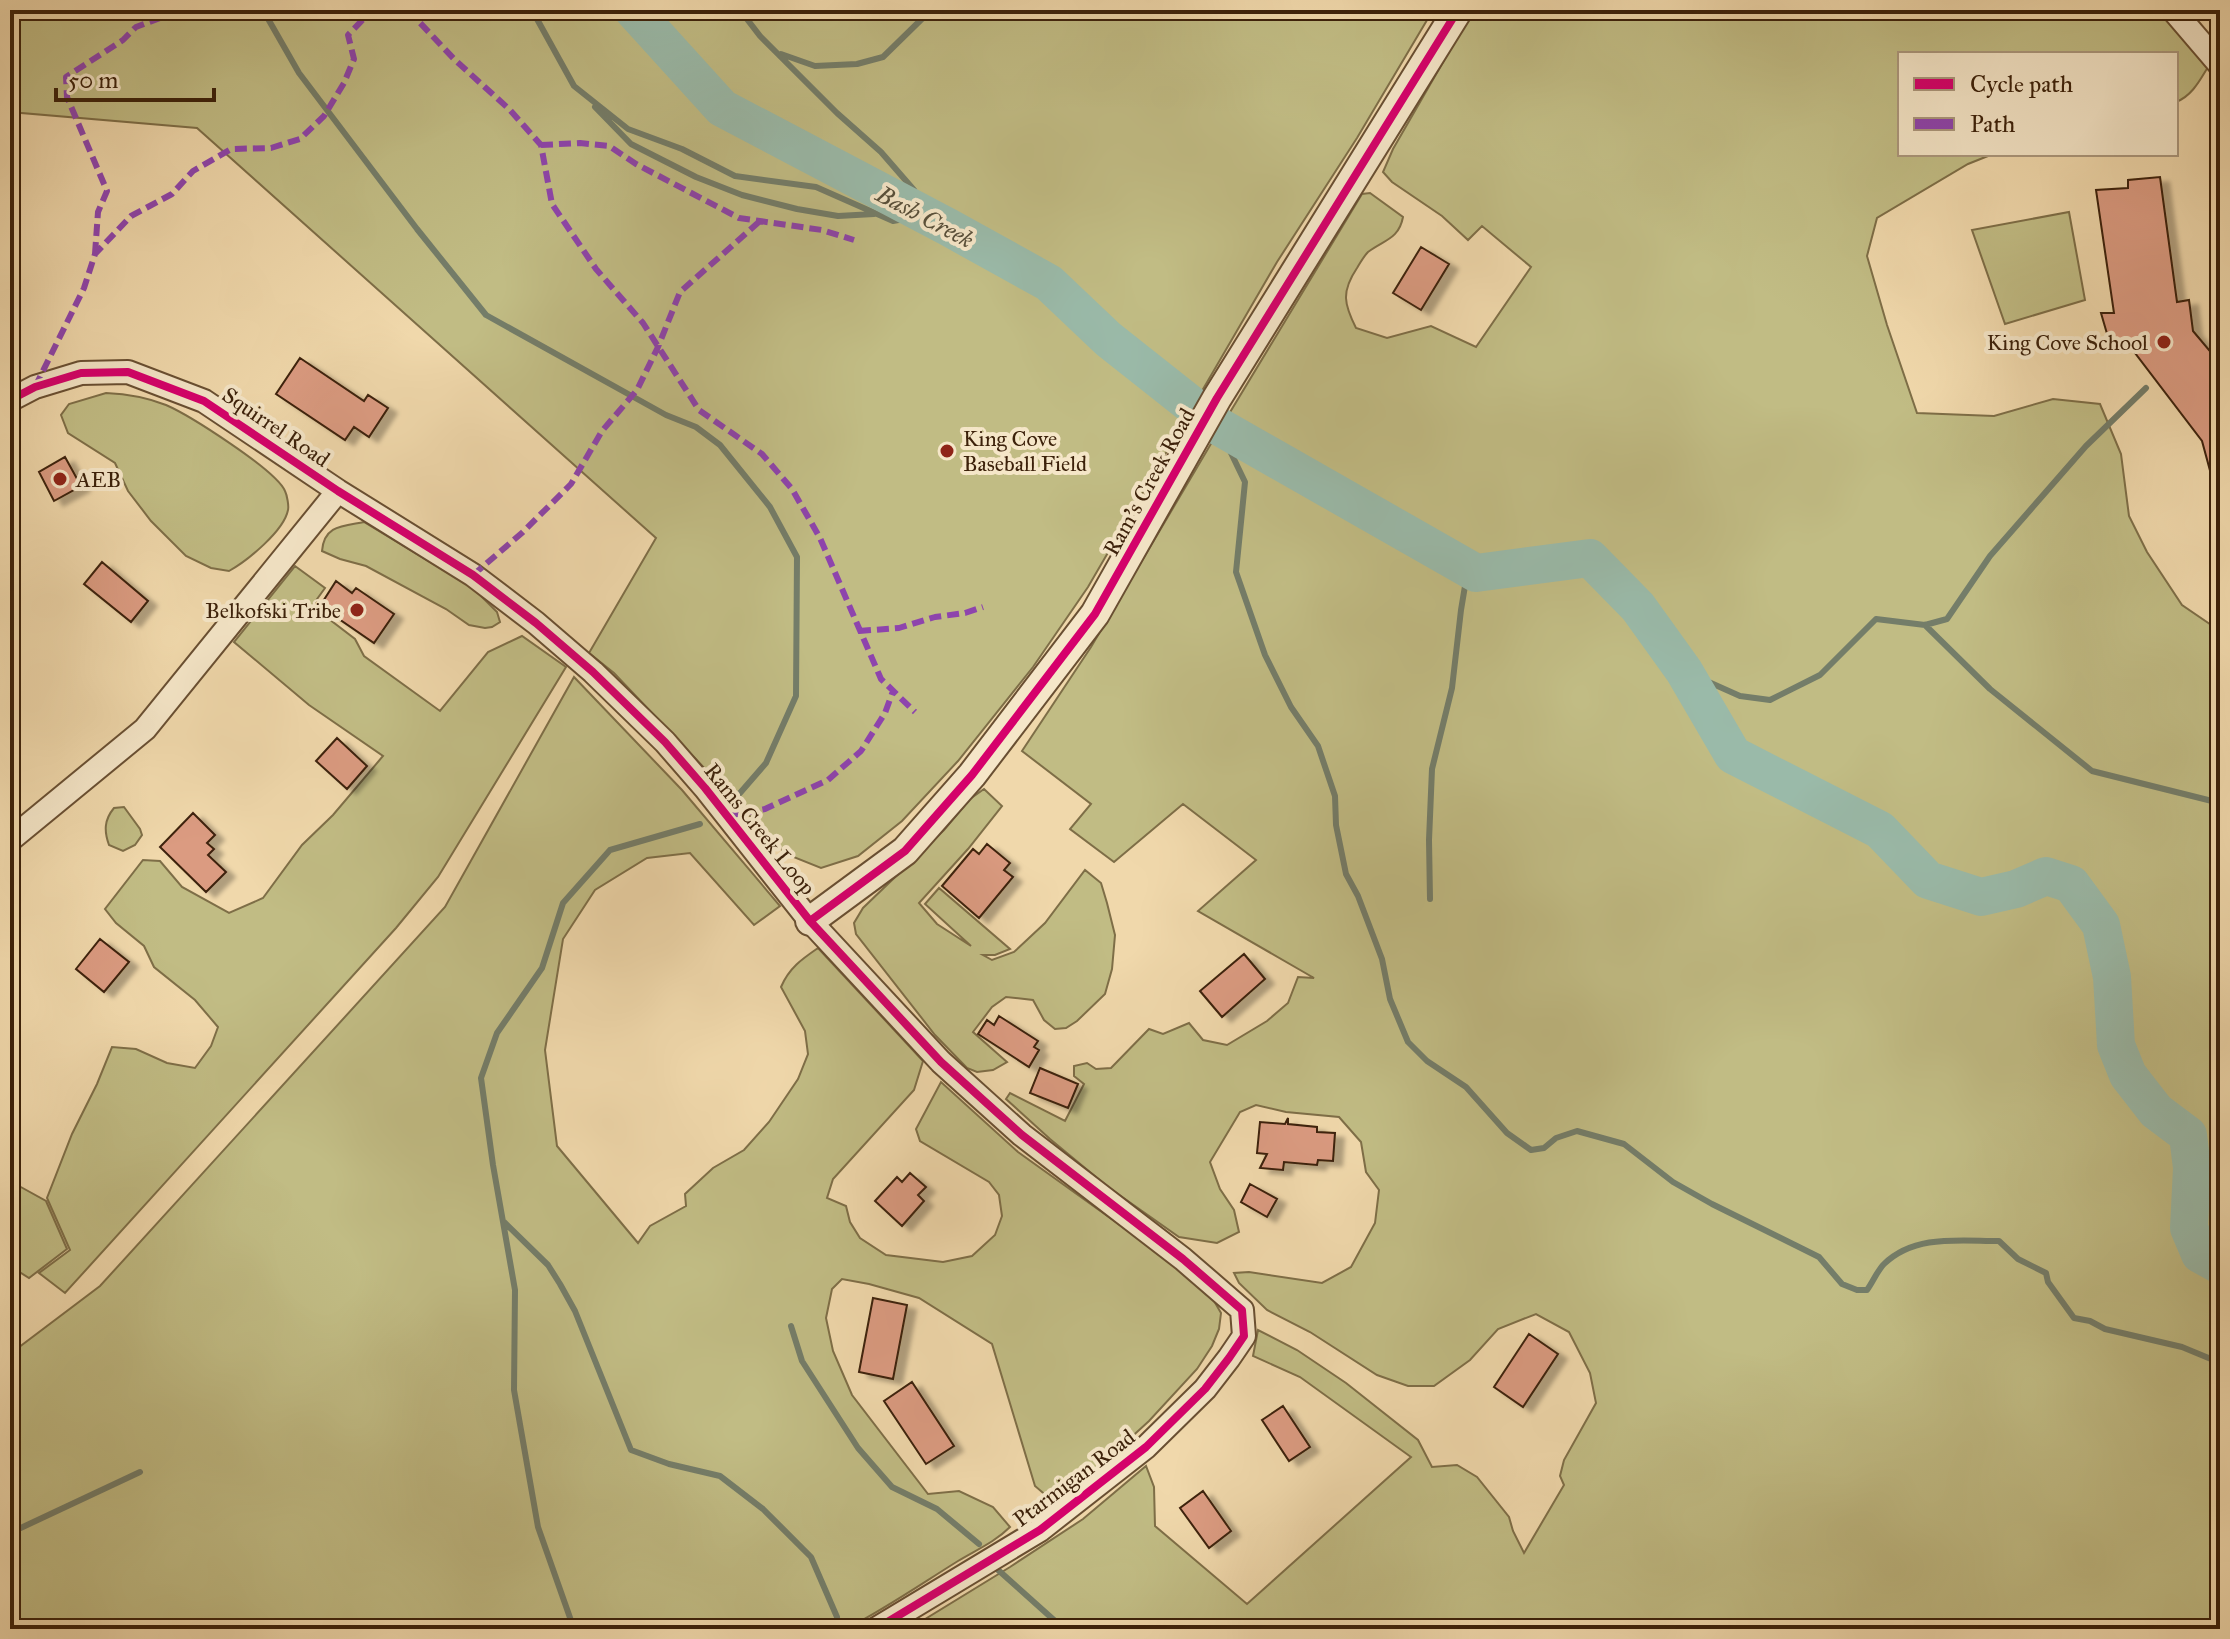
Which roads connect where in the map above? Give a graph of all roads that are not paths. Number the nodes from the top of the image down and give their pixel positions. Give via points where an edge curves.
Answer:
1 (1458, 10) edge
2 (2173, 10) edge
3 (2220, 65) edge
4 (10, 400) edge
5 (338, 491) junction
6 (10, 840) edge
7 (810, 921) junction
8 (1242, 1310) joint
9 (876, 1629) edge

1 - 7 street, Ram's Creek Road via 1217,398 1095,614 972,775 905,851
2 - 3 street
4 - 5 street, Squirrel Road via 81,373 128,372 204,401
5 - 6 street, Squirrel Road via 145,729
5 - 7 street, Rams Creek Loop via 473,575 593,672 665,742
7 - 8 street, Rams Creek Loop via 941,1062 1022,1135
8 - 9 street, Ptarmigan Road via 1244,1336 1229,1358 1146,1447 1040,1530

